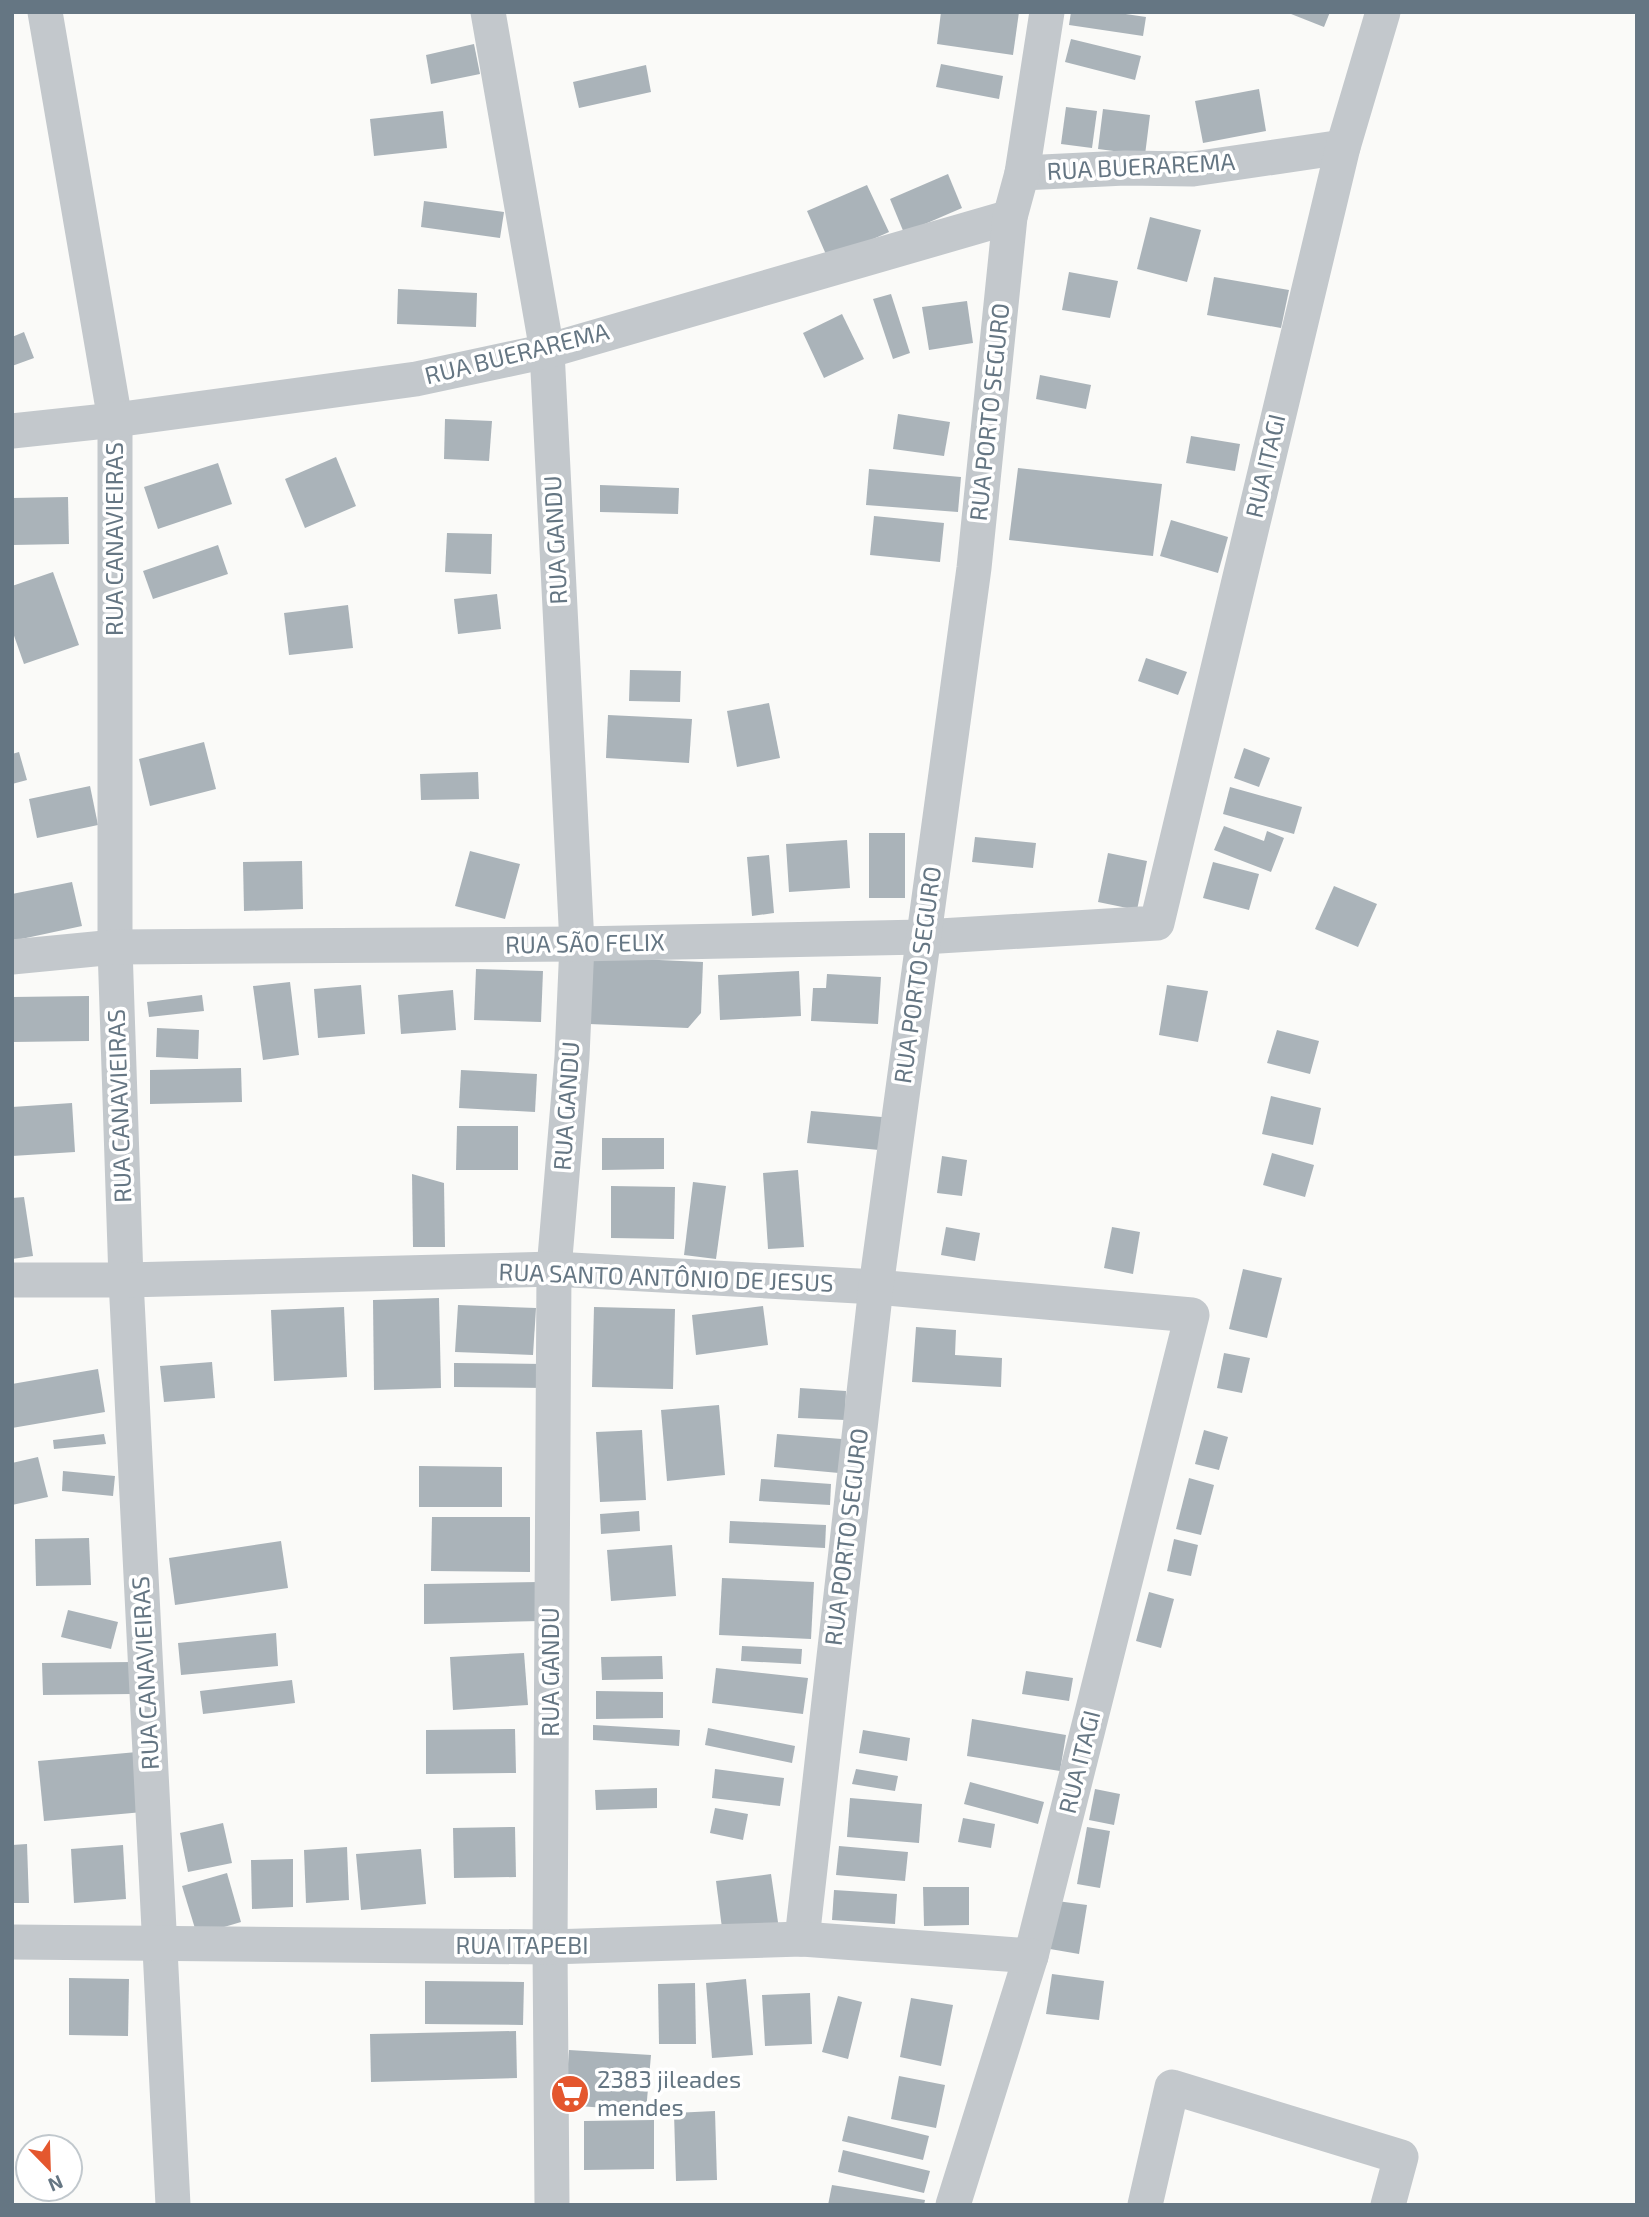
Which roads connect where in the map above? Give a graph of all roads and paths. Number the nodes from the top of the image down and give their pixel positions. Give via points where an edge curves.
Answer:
1 (45, 12) edge
2 (488, 12) edge
3 (1047, 12) edge
4 (1382, 12) edge
5 (1343, 147) junction
6 (1022, 173) junction
7 (1010, 217) junction
8 (547, 351) junction
9 (115, 420) junction
10 (12, 431) edge
11 (1157, 923) joint
12 (923, 937) junction
13 (577, 944) junction
14 (115, 947) junction
15 (12, 957) edge
16 (554, 1269) junction
17 (12, 1280) edge
18 (126, 1280) junction
19 (876, 1287) junction
20 (1192, 1315) joint
21 (802, 1939) junction
22 (12, 1942) edge
23 (160, 1943) junction
24 (550, 1947) junction
25 (1031, 1956) junction
26 (173, 2205) edge
27 (552, 2205) edge
28 (953, 2205) edge
29 (1145, 2205) edge
30 (1388, 2205) edge

1 - 9 street, RUA CANAVIEIRAS
2 - 8 street, RUA GANDU
3 - 6 street, RUA PORTO SEGURO
4 - 5 street, RUA ITAGI
5 - 6 street, RUA BUERAREMA via 1193,169
5 - 11 street, RUA ITAGI
6 - 7 street, RUA PORTO SEGURO
7 - 8 street, RUA BUERAREMA
7 - 12 street, RUA PORTO SEGURO via 974,568
8 - 9 street, RUA BUERAREMA via 416,379
8 - 13 street, RUA GANDU
9 - 10 street, RUA BUERAREMA
9 - 14 street, RUA CANAVIEIRAS
11 - 12 street, RUA SÃO FELIX
12 - 13 street, RUA SÃO FELIX
12 - 19 street, RUA PORTO SEGURO
13 - 14 street, RUA SÃO FELIX
13 - 16 street, RUA GANDU
14 - 15 street, RUA SÃO FELIX
14 - 18 street, RUA CANAVIEIRAS
16 - 18 street, RUA SANTO ANTÔNIO DE JESUS
16 - 19 street, RUA SANTO ANTÔNIO DE JESUS
16 - 24 street, RUA GANDU
17 - 18 street, RUA SANTO ANTÔNIO DE JESUS
18 - 23 street, RUA CANAVIEIRAS
19 - 20 street, RUA SANTO ANTÔNIO DE JESUS
19 - 21 street, RUA PORTO SEGURO
20 - 25 street, RUA ITAGI
21 - 24 street, RUA ITAPEBI
21 - 25 street, RUA ITAPEBI
22 - 23 street, RUA ITAPEBI
23 - 24 street, RUA ITAPEBI
23 - 26 street, RUA CANAVIEIRAS
24 - 27 street, RUA GANDU
25 - 28 street, RUA ITAGI
29 - 30 street via 1172,2087 1401,2157

